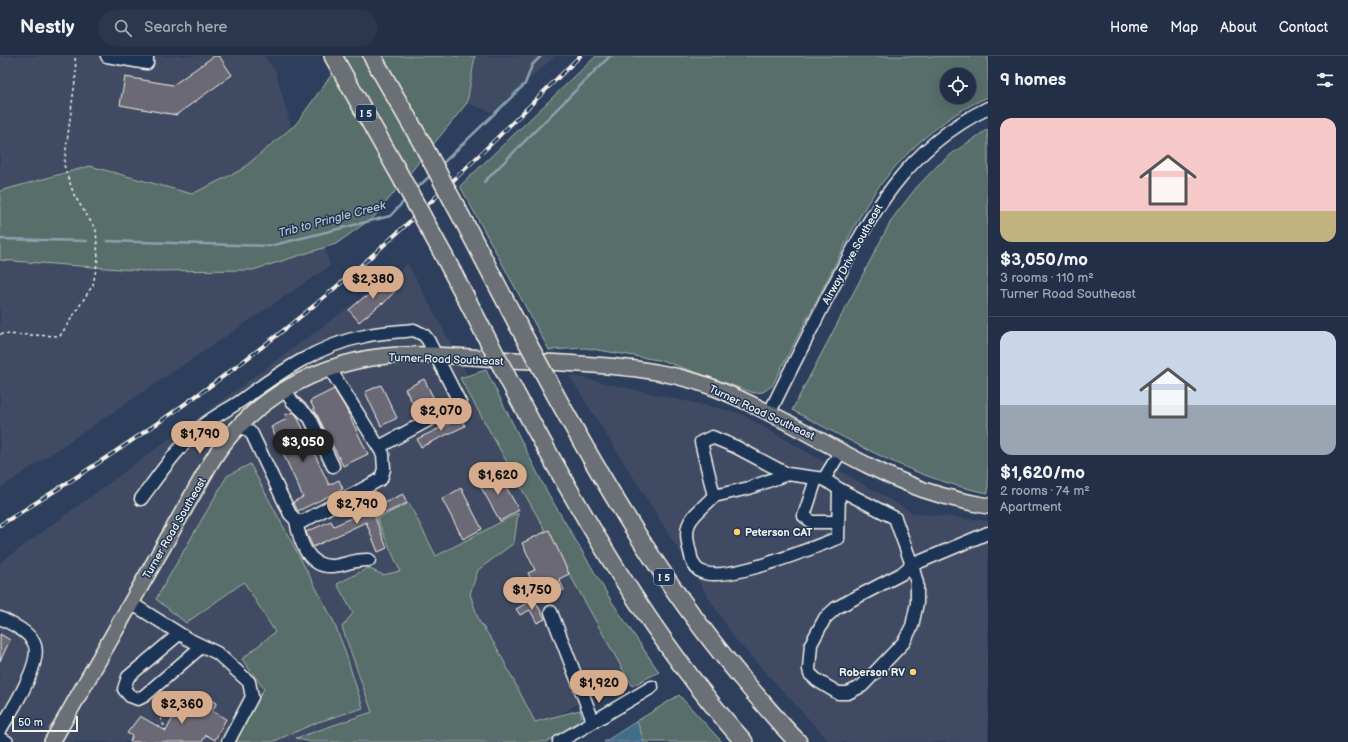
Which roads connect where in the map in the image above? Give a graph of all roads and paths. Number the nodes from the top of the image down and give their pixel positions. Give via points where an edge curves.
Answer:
1 (75, 56) edge
2 (107, 56) edge
3 (147, 56) edge
4 (333, 56) edge
5 (372, 56) edge
6 (988, 108) edge
7 (0, 334) edge
8 (436, 357) junction
9 (330, 369) junction
10 (285, 390) junction
11 (237, 404) junction
12 (769, 414) junction
13 (243, 422) junction
14 (379, 447) junction
15 (842, 451) junction
16 (333, 466) dead end
17 (787, 474) junction
18 (820, 479) junction
19 (839, 489) junction
20 (714, 496) junction
21 (141, 499) dead end
22 (988, 506) edge
23 (296, 520) junction
24 (838, 522) junction
25 (988, 533) edge
26 (370, 560) dead end
27 (912, 565) junction
28 (131, 603) junction
29 (551, 612) dead end
30 (0, 618) edge
31 (179, 634) junction
32 (201, 647) junction
33 (652, 687) dead end
34 (147, 693) junction
35 (593, 721) junction
36 (0, 730) edge
37 (166, 731) dead end
38 (0, 738) edge
39 (7, 742) edge
40 (52, 742) edge
41 (228, 742) edge
42 (559, 742) edge
43 (744, 742) edge
44 (798, 742) edge

1 - 7 path via 76,72 64,165 74,195 96,230 98,258 93,285 60,336
2 - 3 street via 147,63
4 - 43 highway, I 5, bridge via 444,256 572,496 635,600 672,654
5 - 44 highway, I 5, bridge via 423,145 624,517 680,602 760,701
6 - 12 street, Airway Drive Southeast via 927,148 898,178 884,197 846,263
8 - 9 main road, Turner Road Southeast via 379,357
8 - 11 street via 424,335 414,330 366,336 323,349 298,362 258,387
8 - 12 main road, Turner Road Southeast via 594,364 643,369 712,388
8 - 14 street via 460,403
9 - 10 main road, Turner Road Southeast
9 - 14 street
10 - 13 main road, Turner Road Southeast
10 - 16 street via 292,401 310,418
11 - 13 street
11 - 21 street via 207,422 176,452
12 - 15 main road, Turner Road Southeast
13 - 23 street via 252,434 290,514
13 - 28 main road, Turner Road Southeast via 212,461
14 - 23 street via 383,454 384,469 381,479 302,522
15 - 18 street
15 - 22 main road, Turner Road Southeast via 924,490
17 - 18 street
17 - 20 street via 749,488
17 - 20 street via 736,447 712,438 701,442
18 - 19 street
18 - 24 street via 804,516 812,522
19 - 24 street
19 - 27 street via 895,518
20 - 24 street via 689,522 685,531 692,561 698,570 704,573 741,571 838,538
23 - 26 street via 299,539 314,561 321,565 333,566 356,560
25 - 27 street
27 - 27 street via 901,574 836,608 825,618 811,644 810,674 838,693 848,692 862,686 904,642 912,626 917,602 917,583
28 - 31 street
28 - 40 main road, Turner Road Southeast
29 - 35 street
30 - 36 street via 28,635 35,644 36,653 28,682
31 - 32 street
31 - 34 street via 128,677 124,689 130,696 138,699
32 - 34 street
32 - 41 street via 224,658 249,682 252,697
33 - 35 street
34 - 37 path via 154,700
35 - 42 street
38 - 39 street

